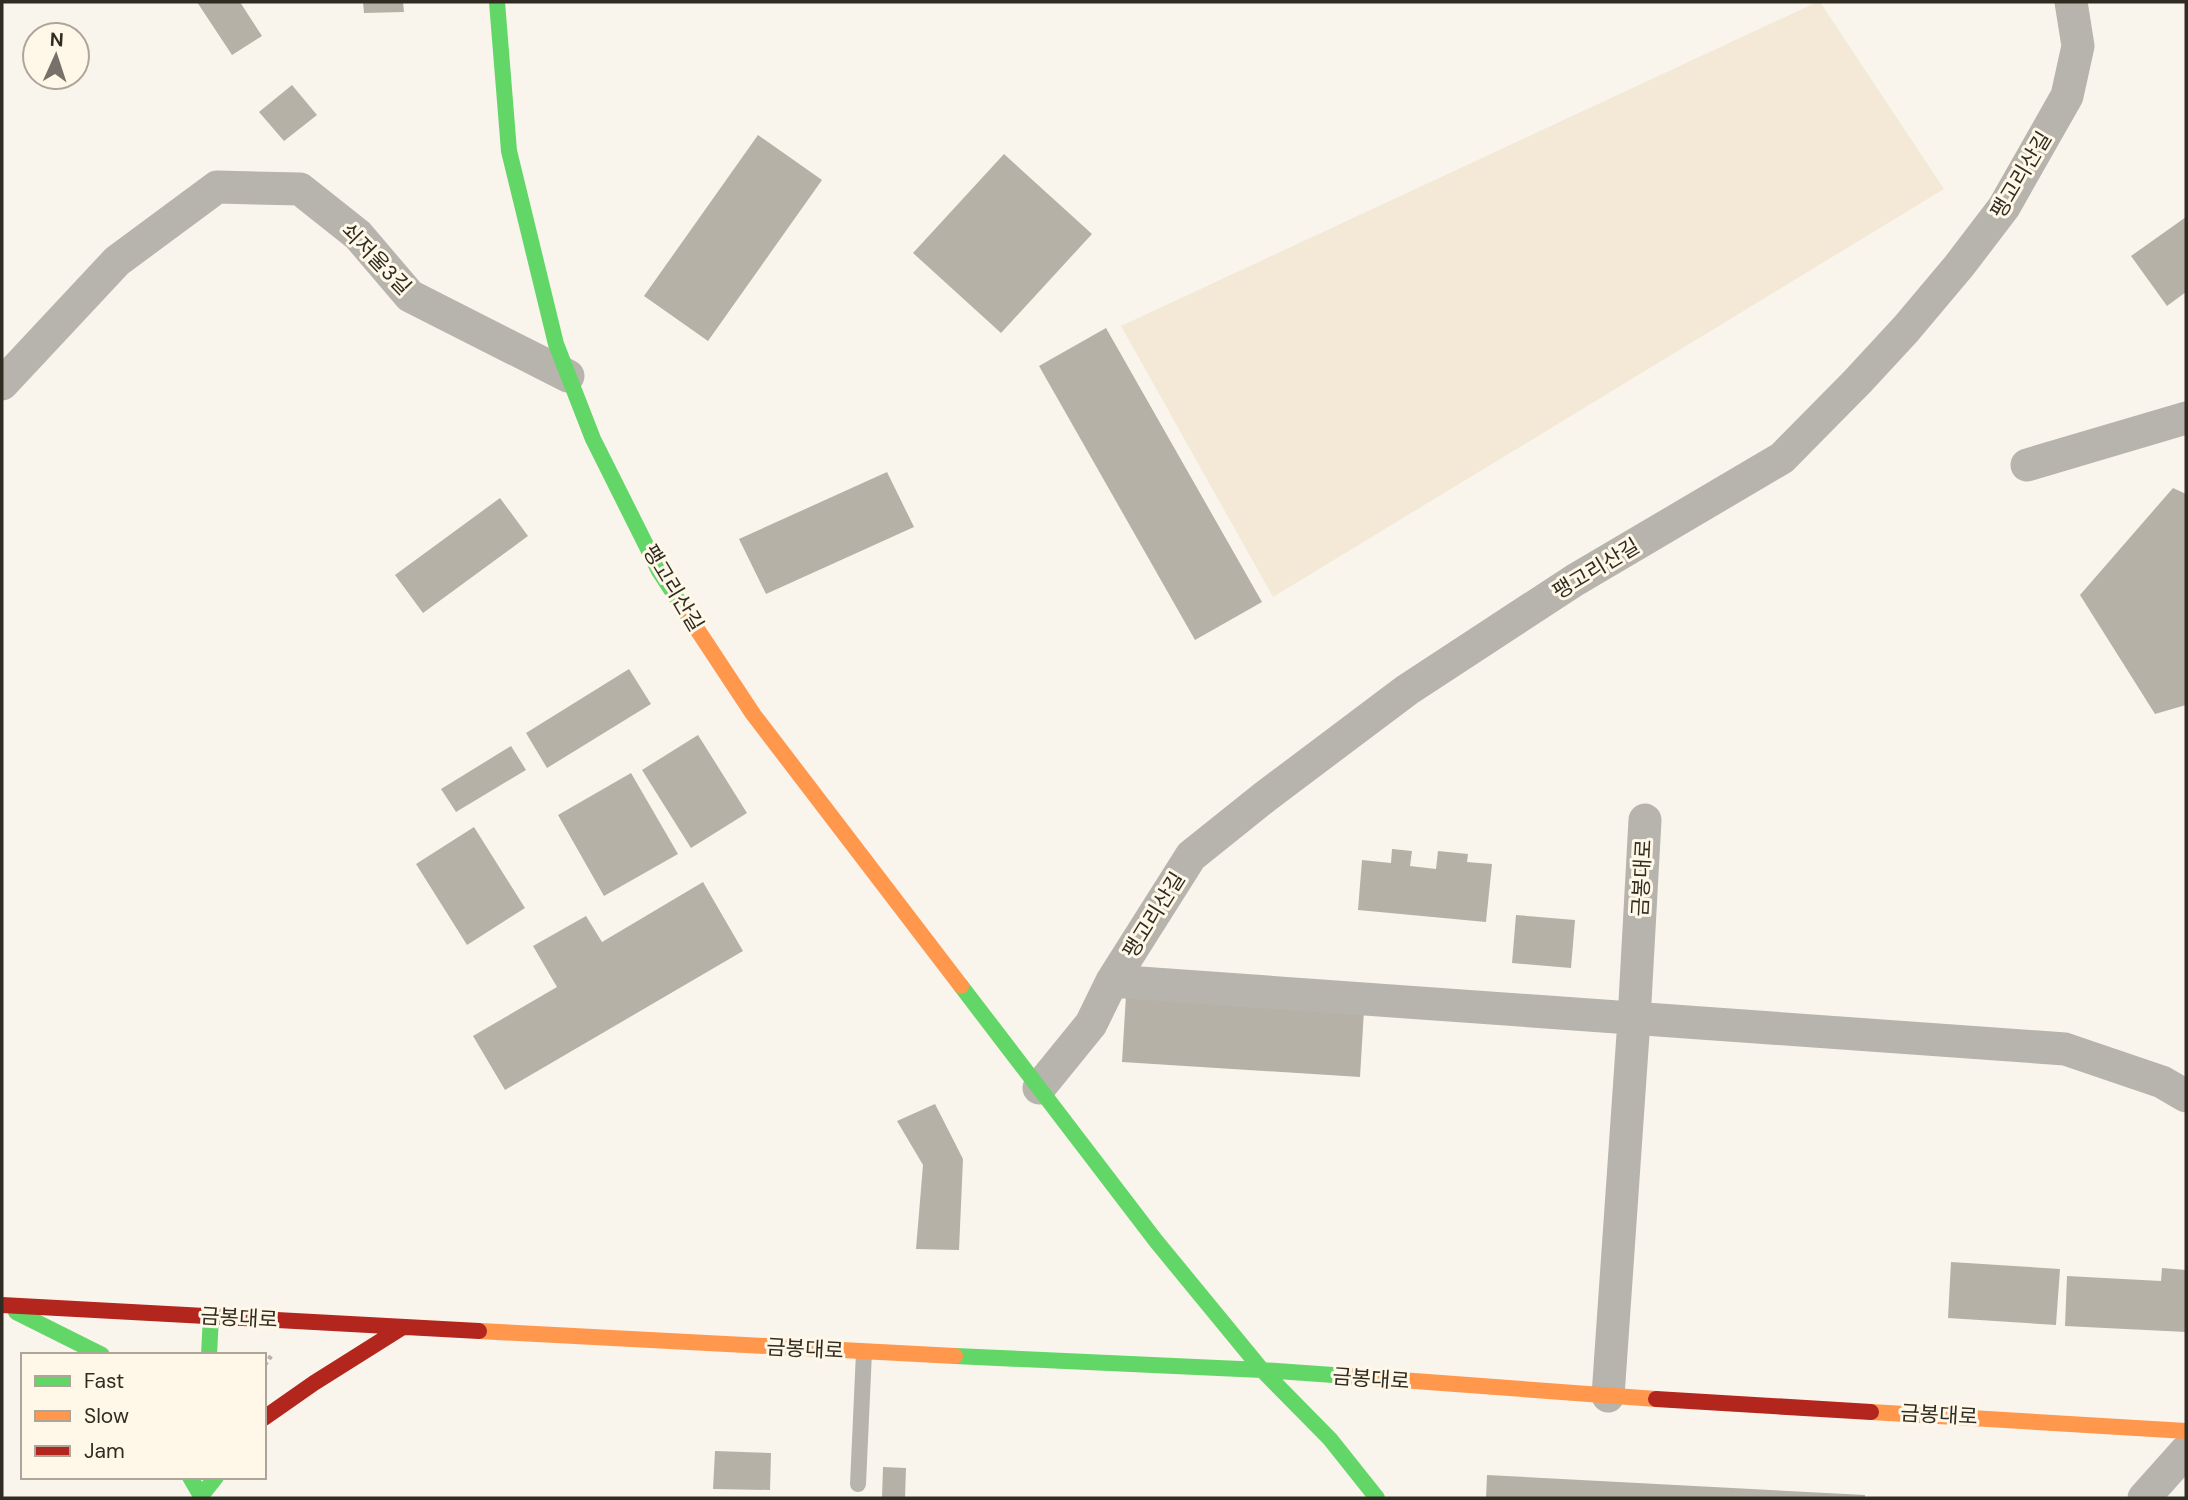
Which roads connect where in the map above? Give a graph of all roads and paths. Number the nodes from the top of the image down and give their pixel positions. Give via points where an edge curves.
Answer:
1 (498, 2) edge
2 (2071, 2) edge
3 (568, 376) junction
4 (2, 384) edge
5 (2186, 418) edge
6 (2027, 465) dead end
7 (1645, 820) dead end
8 (1112, 981) junction
9 (1634, 1020) junction
10 (1039, 1088) junction
11 (2186, 1096) edge
12 (2, 1305) edge
13 (211, 1316) junction
14 (403, 1327) junction
15 (98, 1353) edge
16 (209, 1353) edge
17 (864, 1353) junction
18 (1262, 1370) junction
19 (1608, 1396) junction
20 (266, 1417) edge
21 (2186, 1431) edge
22 (2186, 1451) edge
23 (191, 1479) edge
24 (202, 1479) edge
25 (214, 1479) edge
26 (858, 1484) dead end
27 (201, 1497) edge
28 (1377, 1498) edge
29 (2144, 1498) edge

1 - 3 street, 팽고리산길 via 509,151
2 - 8 street, 팽고리산길 via 2078,46 2067,96 2004,207 1906,329 1783,458 1575,580 1406,690 1223,830 1191,856
3 - 4 street, 쇠저울3길 via 410,296 358,236 300,189 217,187 117,261
3 - 10 street, 팽고리산길 via 593,439 680,604 753,714
5 - 6 street
7 - 9 street, 금봉대로
8 - 9 street
8 - 10 street, 팽고리산길 via 1091,1024
9 - 11 street via 2065,1049 2162,1082
9 - 19 street, 금봉대로
10 - 18 street, 팽고리산길
12 - 13 street, 금봉대로
12 - 15 street
13 - 14 street, 금봉대로
13 - 16 street
14 - 17 street, 금봉대로
14 - 20 street
17 - 18 street, 금봉대로
17 - 26 lane
18 - 19 street, 금봉대로
18 - 28 street, 팽고리산길 via 1330,1439
19 - 21 street, 금봉대로
22 - 29 street
23 - 27 street
24 - 27 street
25 - 27 street

